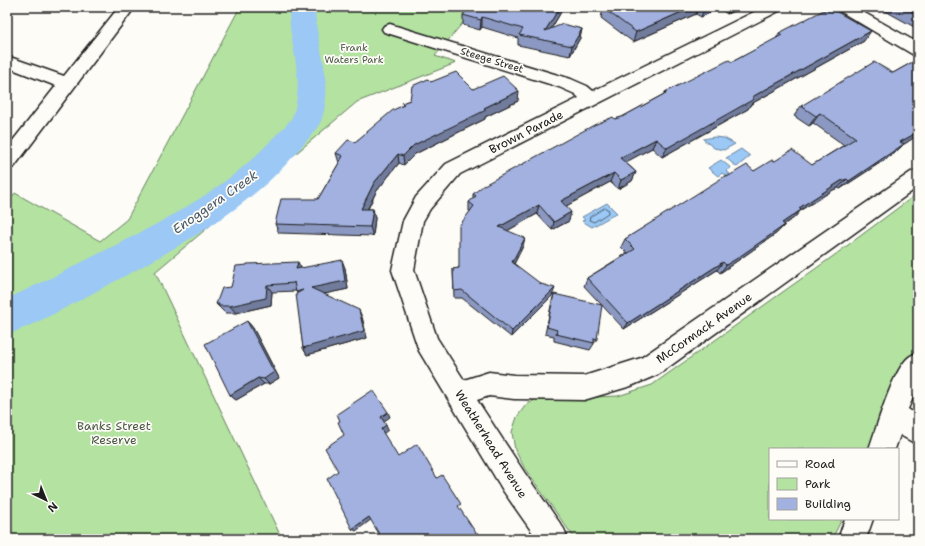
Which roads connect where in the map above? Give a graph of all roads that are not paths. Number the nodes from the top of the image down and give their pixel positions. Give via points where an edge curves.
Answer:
1 (127, 7) edge
2 (776, 7) edge
3 (843, 7) edge
4 (390, 29) dead end
5 (918, 50) edge
6 (7, 61) edge
7 (68, 84) junction
8 (591, 98) junction
9 (7, 162) edge
10 (918, 177) edge
11 (430, 347) joint
12 (918, 365) edge
13 (460, 394) junction
14 (894, 415) junction
15 (918, 432) edge
16 (882, 448) edge
17 (859, 520) edge
18 (554, 539) edge
19 (852, 539) edge

1 - 7 street
2 - 8 street, Brown Parade
3 - 5 street
4 - 8 street, Steege Street via 565,83
6 - 7 street
7 - 9 street
8 - 11 street, Brown Parade via 453,169 423,203 413,221 403,270
10 - 13 street, McCormack Avenue via 642,370 584,388 489,384
11 - 13 street, Weatherhead Avenue
12 - 14 street via 906,384
13 - 18 street, Weatherhead Avenue via 514,482
14 - 15 street
14 - 16 street
17 - 19 street

